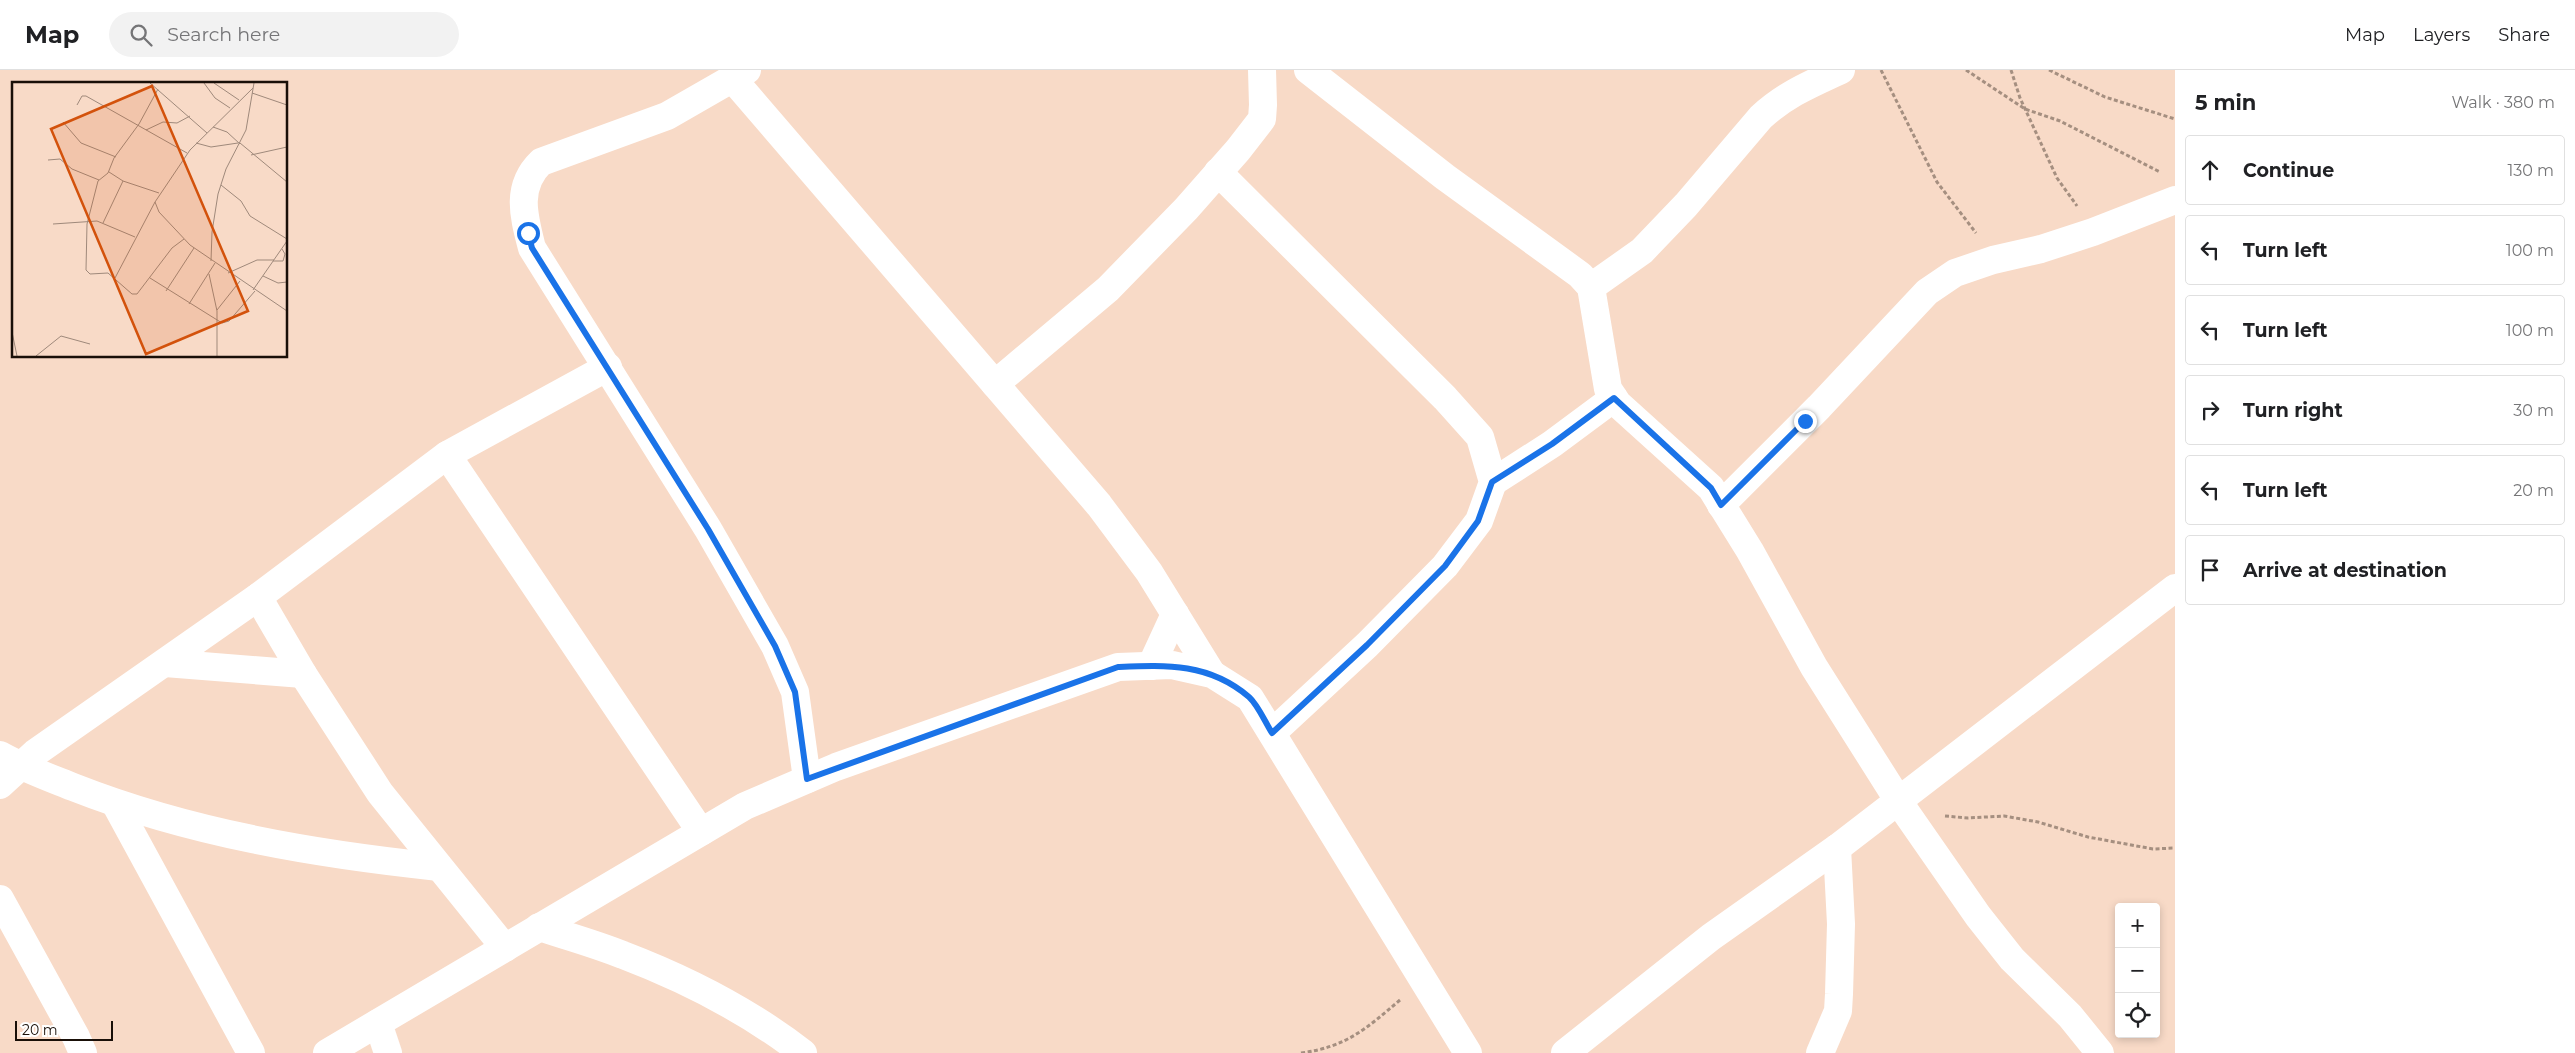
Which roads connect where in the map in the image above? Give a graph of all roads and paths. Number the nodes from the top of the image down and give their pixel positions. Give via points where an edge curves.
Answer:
1 (1262, 70) edge
2 (1308, 70) edge
3 (1841, 70) edge
4 (1881, 70) edge
5 (1966, 70) edge
6 (2011, 70) edge
7 (2049, 70) edge
8 (739, 74) edge
9 (2025, 109) junction
10 (2175, 119) edge
11 (1218, 172) junction
12 (2162, 174) dead end
13 (2175, 200) edge
14 (2093, 232) junction
15 (1993, 260) junction
16 (1591, 287) junction
17 (608, 367) junction
18 (995, 384) junction
19 (1614, 398) junction
20 (447, 455) junction
21 (1492, 482) junction
22 (1721, 505) junction
23 (2175, 588) edge
24 (258, 597) junction
25 (1175, 614) junction
26 (166, 663) junction
27 (1151, 666) junction
28 (303, 674) junction
29 (1212, 674) junction
30 (1272, 733) junction
31 (10, 761) edge
32 (807, 779) junction
33 (0, 786) edge
34 (115, 803) junction
35 (1902, 806) junction
36 (701, 832) junction
37 (1836, 848) junction
38 (2175, 848) edge
39 (439, 867) junction
40 (0, 899) edge
41 (539, 927) junction
42 (505, 948) junction
43 (1423, 980) junction
44 (378, 1023) junction
45 (83, 1053) edge
46 (251, 1053) edge
47 (327, 1053) edge
48 (388, 1053) edge
49 (803, 1053) edge
50 (1301, 1053) edge
51 (1468, 1053) edge
52 (1565, 1053) edge
53 (1820, 1053) edge
54 (2100, 1053) edge

1 - 11 street via 1264,105 1258,126
2 - 16 street via 1453,183 1580,275
3 - 16 street via 1804,85 1760,117 1686,205 1642,250
4 - 15 path via 1937,182
5 - 9 path
6 - 9 path
7 - 10 path via 2105,97
8 - 17 street via 667,116 541,162 528,178 523,199 524,219 532,248
8 - 18 street
9 - 12 path via 2060,121
9 - 14 path via 2057,178
11 - 18 street via 1108,289
11 - 21 street via 1480,438
13 - 14 street
14 - 15 street
15 - 22 street via 1955,273 1927,292
16 - 19 street via 1608,389
17 - 20 street
17 - 32 street via 708,529 775,646 795,692
18 - 25 street via 1099,505 1149,572
19 - 21 street via 1552,444
19 - 22 street via 1711,488
20 - 24 street
20 - 36 street
21 - 30 street via 1478,521 1445,566 1367,645
22 - 35 street via 1814,667
23 - 35 street
24 - 26 street
24 - 28 street
25 - 27 street
25 - 29 street
26 - 28 street
26 - 31 street via 34,753
27 - 29 street via 1172,665
27 - 32 street via 1118,667
28 - 39 street via 380,793
29 - 30 street via 1250,698
30 - 43 street
31 - 33 street
31 - 34 street
32 - 36 street via 745,806
34 - 39 street via 175,821 330,854
34 - 46 street
35 - 37 street
35 - 38 path via 1968,818 2004,816 2038,822 2088,838 2153,849
35 - 54 street via 1978,916 2012,959 2070,1016
36 - 41 street
37 - 52 street via 1711,937
37 - 53 street via 1841,924 1838,1011
39 - 42 street
40 - 45 street
41 - 42 street
41 - 49 street via 623,955 690,985 774,1030
42 - 44 street
43 - 50 path via 1357,1035 1340,1044
43 - 51 street
44 - 47 street
44 - 48 street

